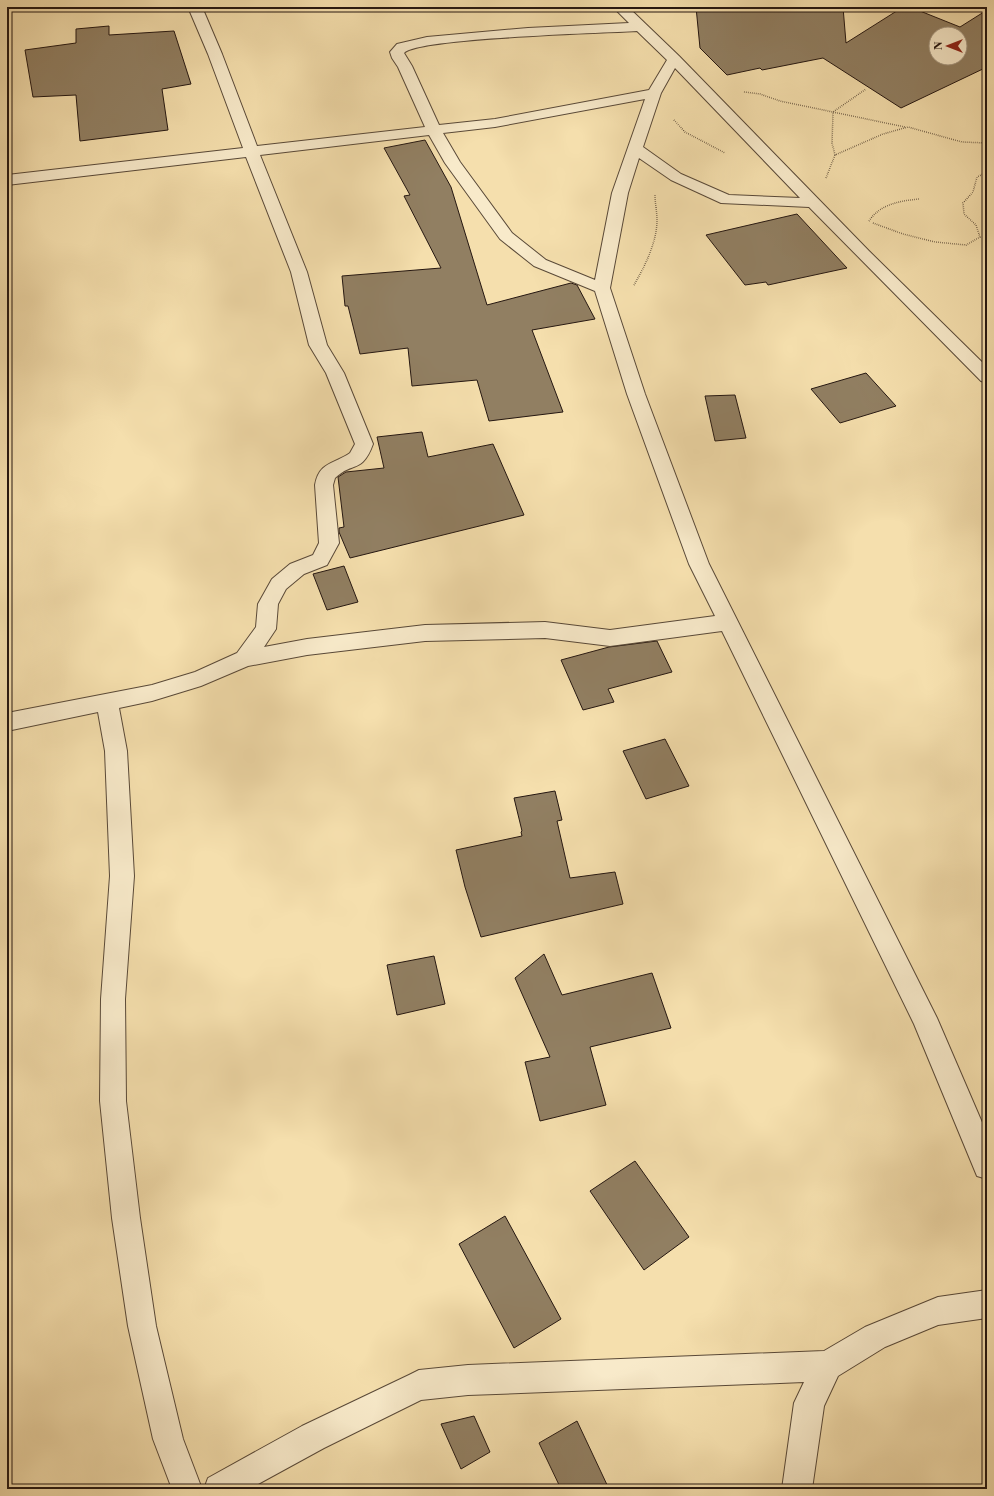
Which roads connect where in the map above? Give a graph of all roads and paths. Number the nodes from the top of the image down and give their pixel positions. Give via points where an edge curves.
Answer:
1 (195, 7) edge
2 (620, 7) edge
3 (639, 27) junction
4 (674, 59) junction
5 (866, 89) dead end
6 (704, 90) junction
7 (654, 93) junction
8 (833, 112) junction
9 (908, 128) junction
10 (434, 131) junction
11 (987, 143) edge
12 (636, 149) junction
13 (251, 152) junction
14 (836, 155) junction
15 (987, 172) edge
16 (671, 174) junction
17 (7, 180) edge
18 (919, 199) dead end
19 (814, 203) junction
20 (602, 288) junction
21 (609, 312) junction
22 (987, 377) edge
23 (728, 622) junction
24 (244, 659) junction
25 (107, 703) junction
26 (7, 722) edge
27 (987, 1166) edge
28 (987, 1304) edge
29 (828, 1366) junction
30 (186, 1489) edge
31 (219, 1489) edge
32 (798, 1489) edge

1 - 13 street
2 - 3 street
3 - 4 street
3 - 10 street via 528,32 427,41 402,47 398,52 399,58
4 - 6 street
4 - 7 street
5 - 8 path
6 - 8 path via 760,94 780,101
6 - 19 street
7 - 10 street via 544,115
7 - 12 street
8 - 9 path
8 - 14 path via 832,143
9 - 11 path via 962,142
9 - 14 path via 883,134
10 - 13 street
10 - 20 street via 453,163 506,236 540,263
12 - 16 street
12 - 20 street via 620,193
13 - 17 street
13 - 24 street via 299,272 318,345 335,373 364,444 357,458 327,472 324,484 329,543 320,560 297,569 279,584 268,604 266,629
14 - 19 path
15 - 18 path via 977,177 977,188 963,203 964,214 976,226 980,237 966,244 935,242 868,221 872,214 882,208
16 - 19 street via 726,200
16 - 21 path via 655,195 657,223 641,274 623,300
19 - 22 street
20 - 21 street
21 - 23 street via 636,394 699,564
23 - 24 street via 610,638 546,630 425,633 307,647
23 - 27 street via 924,1018
24 - 25 street via 201,678
25 - 26 street
25 - 30 street via 116,751 122,876 113,999 113,1101 126,1218 142,1326 168,1439
28 - 29 street via 938,1311 875,1337
29 - 31 street via 468,1380 419,1385 313,1437
29 - 32 street via 809,1403

